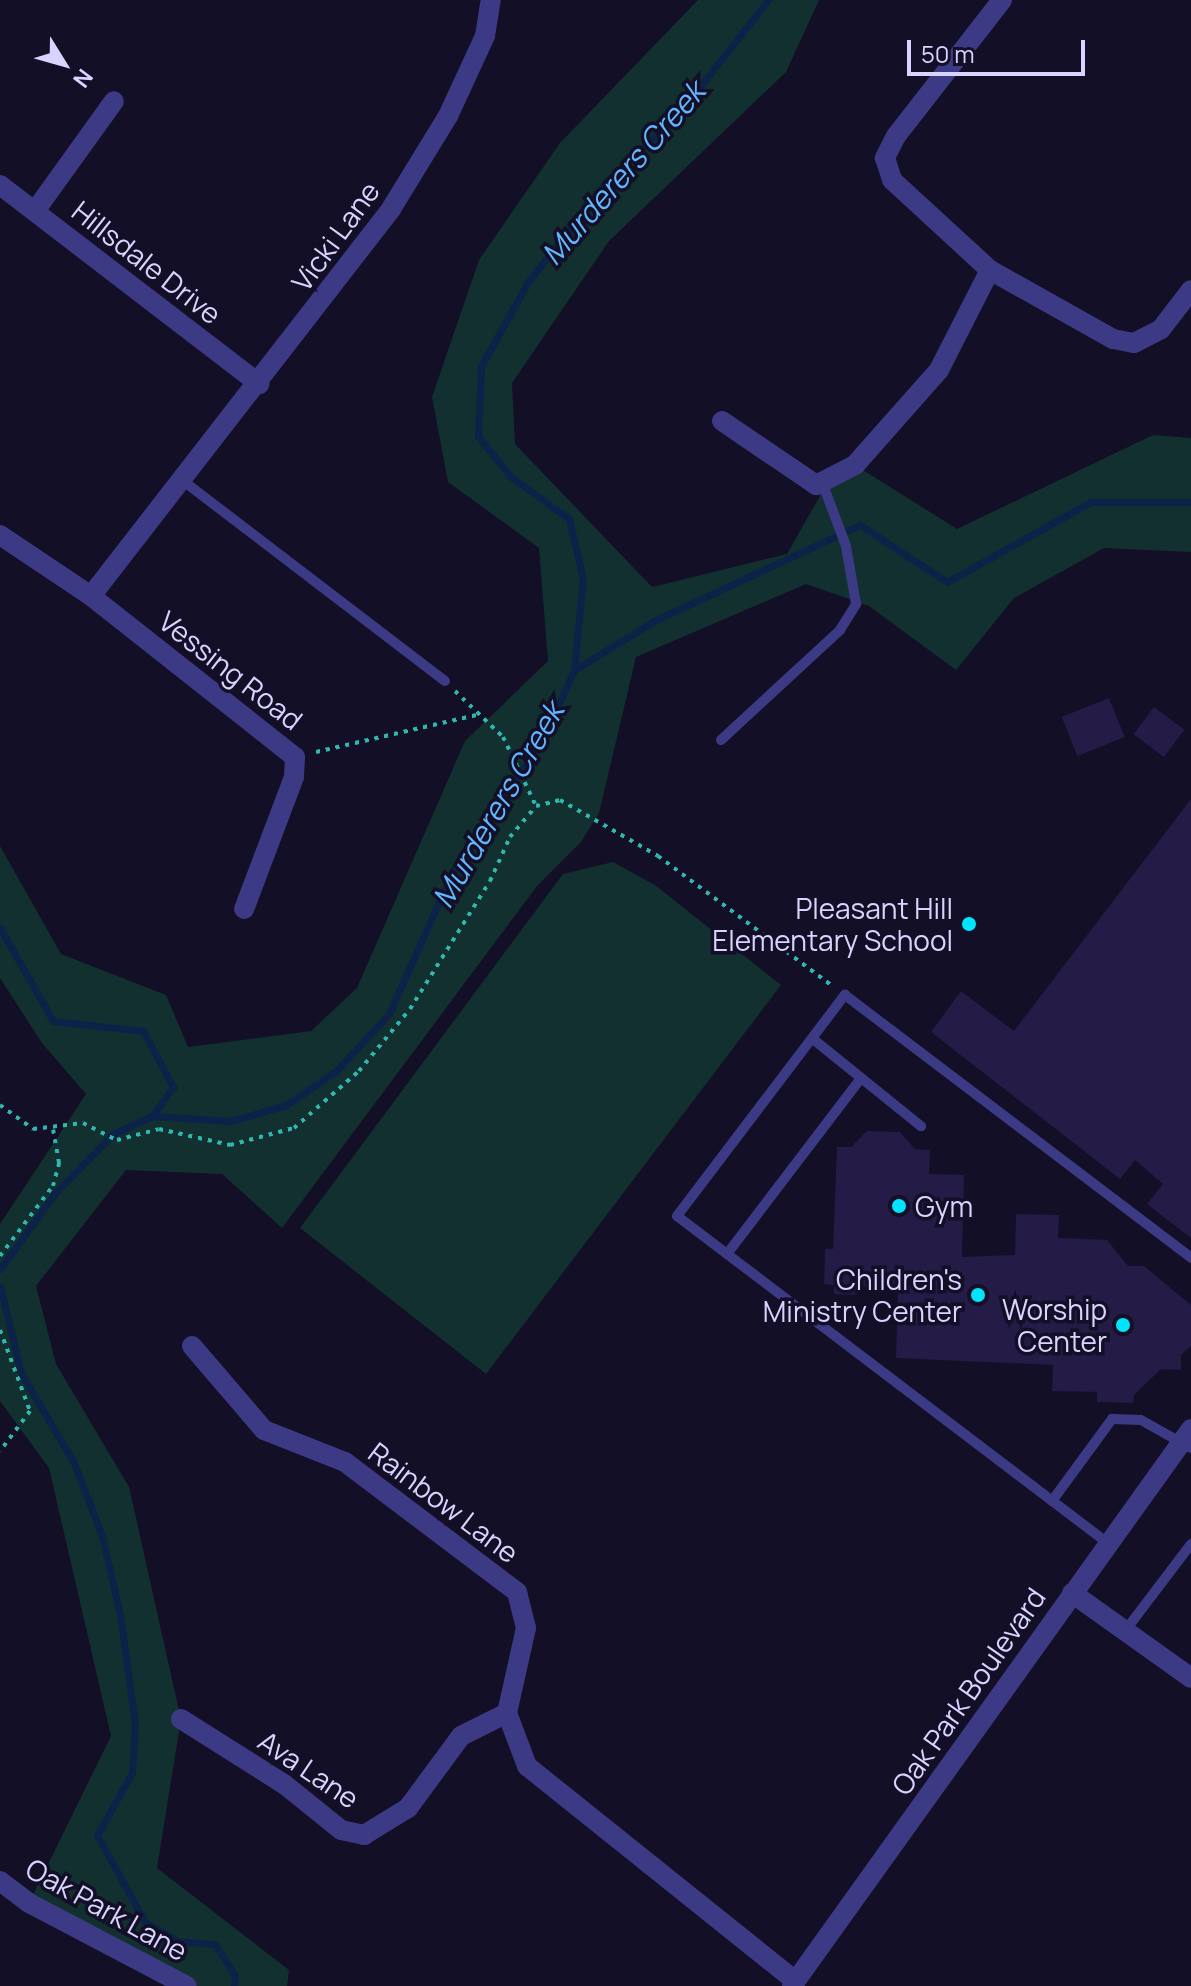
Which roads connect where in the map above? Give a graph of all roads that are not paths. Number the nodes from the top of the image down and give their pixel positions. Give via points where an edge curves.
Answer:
1 (491, 0) edge
2 (1002, 0) edge
3 (114, 101) dead end
4 (0, 185) edge
5 (35, 211) junction
6 (990, 270) junction
7 (1191, 290) edge
8 (259, 384) junction
9 (722, 421) dead end
10 (182, 480) junction
11 (822, 482) junction
12 (0, 535) edge
13 (91, 596) junction
14 (445, 681) road end
15 (721, 740) dead end
16 (244, 909) dead end
17 (813, 1039) junction
18 (861, 1078) junction
19 (921, 1126) dead end
20 (727, 1254) junction
21 (1191, 1258) edge
22 (192, 1346) dead end
23 (1188, 1440) edge
24 (1052, 1501) junction
25 (1109, 1544) junction
26 (1191, 1544) edge
27 (1072, 1593) junction
28 (1125, 1631) junction
29 (1191, 1678) edge
30 (507, 1713) junction
31 (181, 1719) dead end
32 (0, 1881) edge
33 (794, 1984) edge
34 (186, 1986) edge

1 - 8 street, Vicki Lane via 485,36 448,116 391,209
2 - 6 street via 885,158 892,180
3 - 5 street
4 - 5 street, Hillsdale Drive
5 - 8 street, Hillsdale Drive
6 - 7 street via 1113,339 1134,343 1161,329
6 - 11 street via 939,370 872,450
8 - 10 street, Vicki Lane
9 - 11 street via 816,485
10 - 13 street, Vicki Lane
10 - 14 lane
11 - 15 lane via 846,546 856,604 840,630
12 - 13 street, Vessing Road
13 - 16 street, Vessing Road via 295,757 294,777
17 - 18 lane
17 - 20 lane via 677,1216
17 - 21 lane via 845,995
18 - 19 lane
18 - 20 lane
20 - 24 lane
22 - 30 street, Rainbow Lane via 264,1430 345,1462 517,1592 526,1628
23 - 24 lane via 1141,1420 1112,1419
23 - 25 street, Oak Park Boulevard
24 - 25 lane
25 - 27 street, Oak Park Boulevard
26 - 28 lane
27 - 28 street
27 - 33 street, Oak Park Boulevard
28 - 29 street
30 - 31 street, Ava Lane via 461,1736 408,1808 364,1835 341,1830 284,1784
30 - 33 street via 527,1766
32 - 34 street, Oak Park Lane via 29,1903

